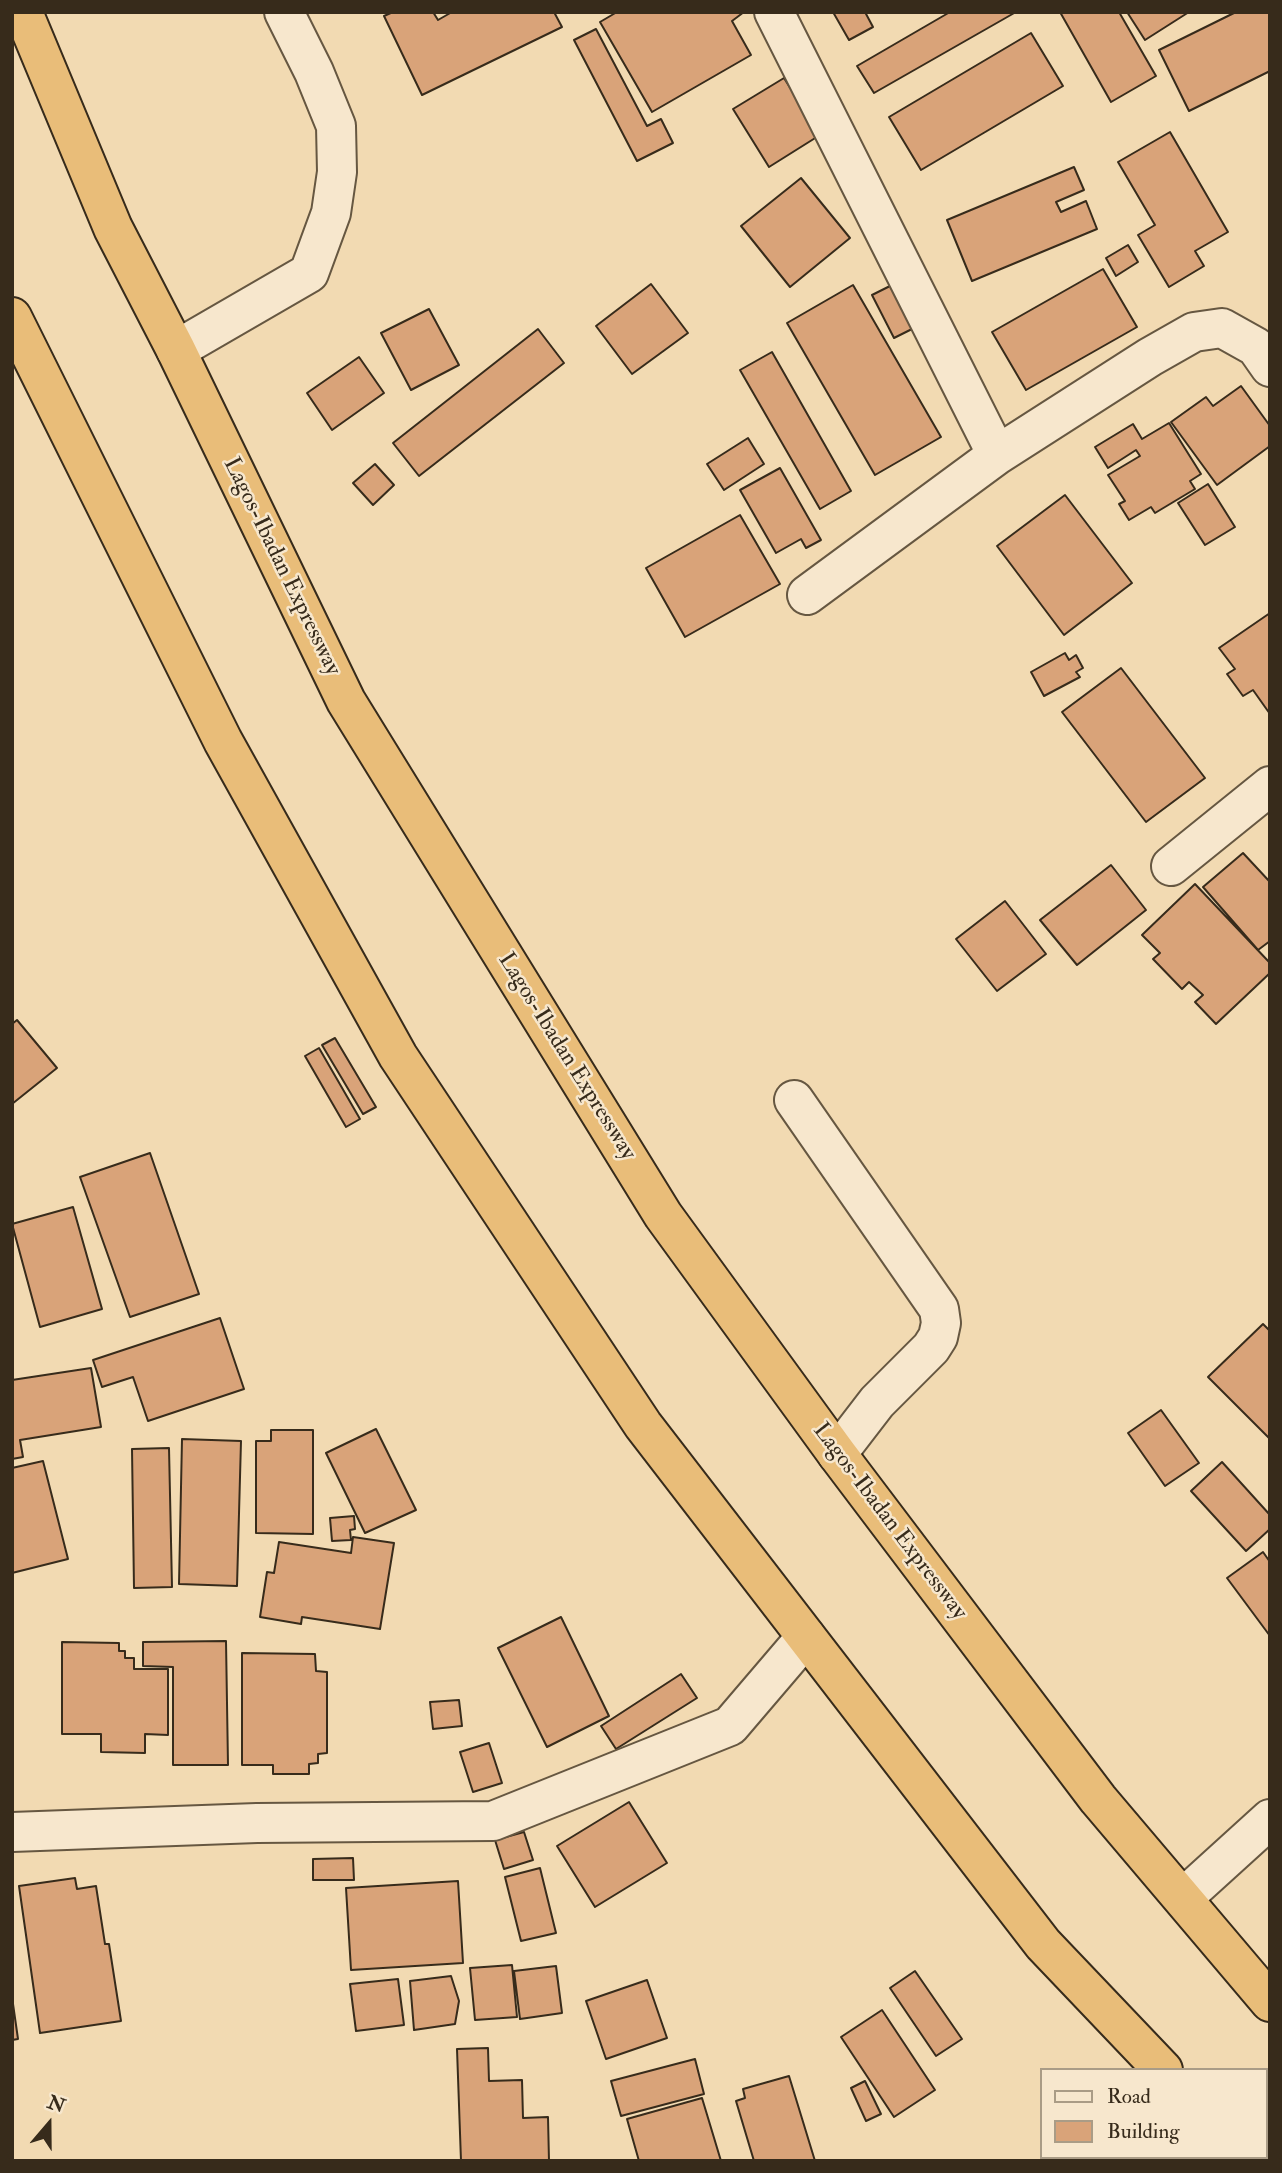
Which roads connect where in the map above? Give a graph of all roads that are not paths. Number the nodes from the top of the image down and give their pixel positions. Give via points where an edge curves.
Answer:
1 (23, 12) edge
2 (284, 12) edge
3 (774, 12) edge
4 (12, 317) edge
5 (176, 351) junction
6 (1270, 366) edge
7 (997, 455) junction
8 (807, 595) dead end
9 (1270, 786) edge
10 (1171, 866) dead end
11 (794, 1100) dead end
12 (837, 1454) junction
13 (806, 1637) junction
14 (1270, 1819) edge
15 (12, 1832) edge
16 (1183, 1898) junction
17 (1270, 2002) edge
18 (1161, 2068) edge

1 - 5 highway, Lagos-Ibadan Expressway via 113,228
2 - 5 street via 336,126 337,172 331,213 309,273
3 - 7 street
4 - 13 highway via 223,741 398,1056 643,1425
5 - 12 highway, Lagos-Ibadan Expressway via 346,701 663,1214
6 - 7 street via 1256,347 1222,328 1194,332
7 - 8 street
9 - 10 street
11 - 12 street via 939,1309 941,1324 931,1348 877,1402
12 - 16 highway, Lagos-Ibadan Expressway via 1098,1799
13 - 15 street via 730,1726 493,1821
13 - 18 highway via 1044,1944
14 - 16 street
16 - 17 highway, Lagos-Ibadan Expressway

